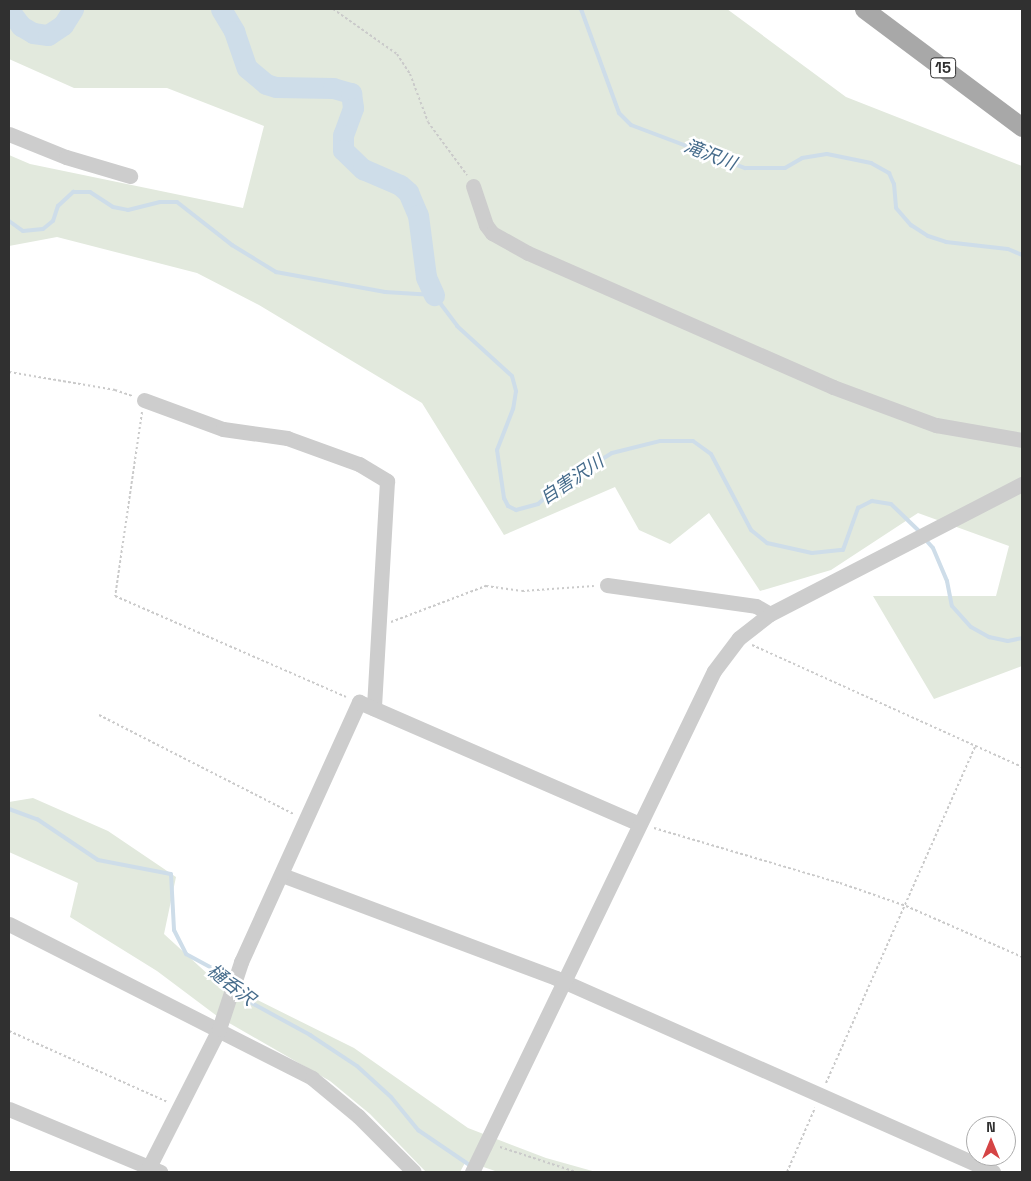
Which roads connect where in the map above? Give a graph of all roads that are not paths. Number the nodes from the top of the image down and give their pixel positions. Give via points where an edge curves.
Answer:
1 (864, 9) edge
2 (1022, 127) edge
3 (9, 134) edge
4 (130, 176) dead end
5 (473, 186) road end
6 (144, 400) road end
7 (1022, 440) edge
8 (1022, 484) edge
9 (607, 585) road end
10 (770, 614) junction
11 (374, 709) junction
12 (639, 824) junction
13 (282, 875) junction
14 (9, 924) edge
15 (564, 983) junction
16 (219, 1029) junction
17 (9, 1110) edge
18 (155, 1170) edge
19 (414, 1172) edge
20 (472, 1172) edge
21 (993, 1172) edge

1 - 2 main road, 15
3 - 4 street via 66,158
5 - 7 street via 486,225 492,233 528,253 833,387 936,425
6 - 11 street via 223,429 287,438 359,464 387,481
8 - 10 street
9 - 10 street via 756,606
10 - 12 street via 739,638 714,671
11 - 12 street
11 - 13 street via 360,702
12 - 15 street
13 - 15 street
13 - 16 street via 241,962
14 - 16 street
15 - 20 street
15 - 21 street
16 - 18 street via 180,1107
16 - 19 street via 289,1064 337,1096
17 - 18 street

